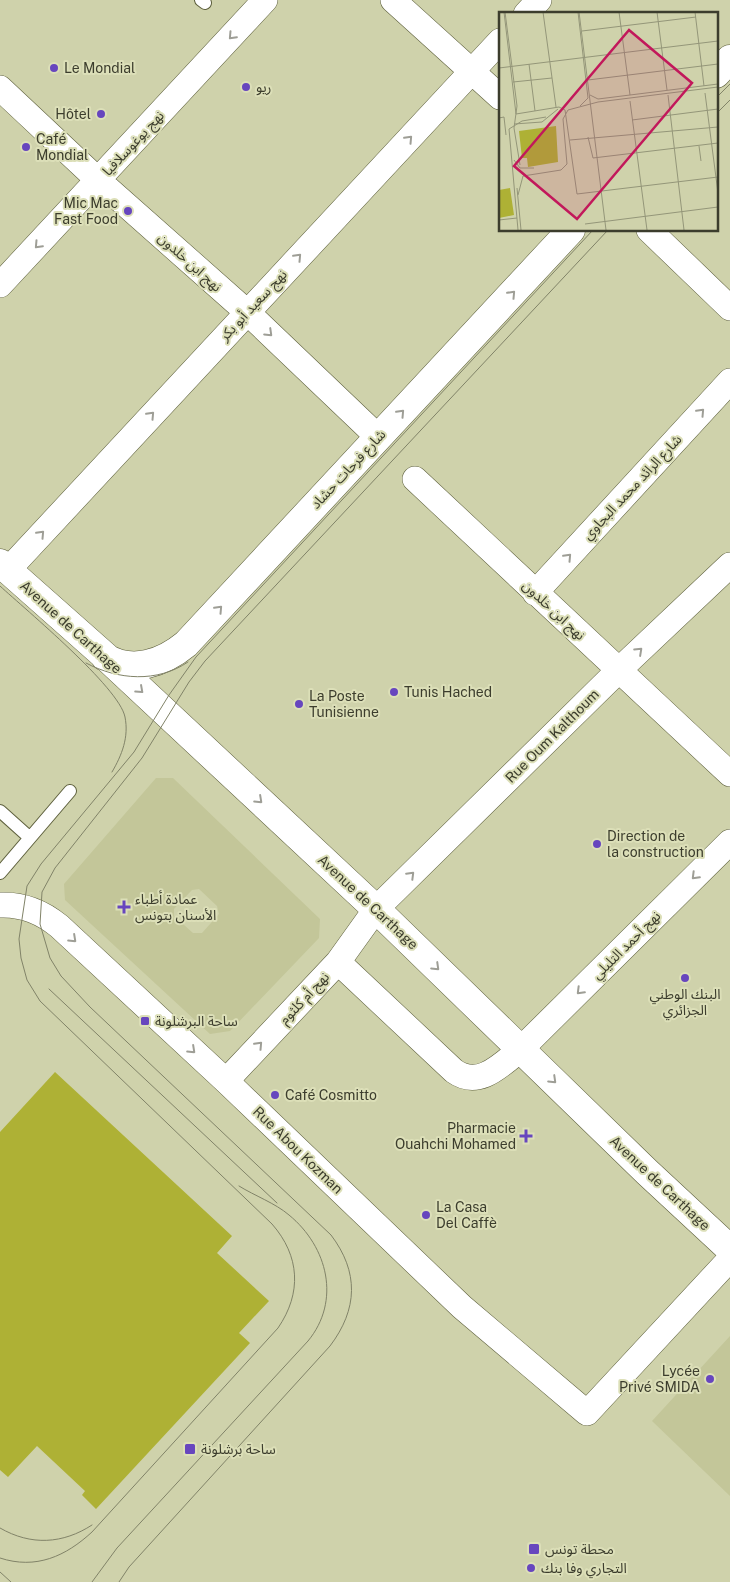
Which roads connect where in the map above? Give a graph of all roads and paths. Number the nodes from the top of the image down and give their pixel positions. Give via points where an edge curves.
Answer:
1 (265, 0) edge
2 (393, 0) edge
3 (539, 0) edge
4 (528, 12) edge
5 (499, 42) edge
6 (730, 59) edge
7 (472, 71) junction
8 (718, 72) edge
9 (0, 88) edge
10 (499, 96) edge
11 (98, 180) junction
12 (570, 231) edge
13 (650, 231) edge
14 (0, 285) edge
15 (730, 308) edge
16 (247, 312) junction
17 (730, 381) edge
18 (378, 437) junction
19 (415, 479) dead end
20 (730, 565) edge
21 (4, 566) edge
22 (535, 593) junction
23 (105, 656) junction
24 (619, 670) junction
25 (730, 774) edge
26 (70, 791) dead end
27 (0, 811) edge
28 (29, 837) junction
29 (730, 842) edge
30 (0, 873) edge
31 (5, 908) edge
32 (376, 909) junction
33 (338, 962) junction
34 (522, 1049) junction
35 (226, 1081) junction
36 (730, 1249) edge
37 (730, 1260) edge

1 -> 11 street, نهج يوغوسلافيا
2 - 7 street
3 - 4 street
5 - 7 street, نهج سعيد أبو بكر
6 - 8 street
7 - 10 street
16 -> 7 street, نهج سعيد أبو بكر
9 - 11 street, نهج ابن خلدون
11 -> 14 street, نهج يوغوسلافيا
11 - 16 street, نهج ابن خلدون
18 -> 12 street, شارع فرحات حشاد
13 - 15 street
16 -> 18 street, نهج ابن خلدون
21 -> 16 street, نهج سعيد أبو بكر
22 -> 17 street, شارع الرائد محمد البجاوي
23 -> 18 street, شارع فرحات حشاد via 120,664 140,666 160,661 179,650
19 - 22 street, نهج ابن خلدون
24 -> 20 street, Rue Oum Kalthoum
21 - 23 street, Avenue de Carthage
22 - 24 street, نهج ابن خلدون
23 -> 32 street, Avenue de Carthage
24 - 25 street, نهج ابن خلدون
32 -> 24 street, Rue Oum Kalthoum
26 - 28 lane
27 - 28 lane
28 - 30 lane
29 -> 34 street, نهج أحمد التليلي
31 -> 35 street, Rue Abou Kozman via 35,911
32 - 33 street, نهج أم كلثوم
32 -> 34 street, Avenue de Carthage
33 - 34 street, نهج أحمد التليلي via 463,1077 478,1078 492,1072
35 -> 33 street, نهج أم كلثوم
34 -> 36 street, Avenue de Carthage
35 - 37 street, Rue Abou Kozman via 462,1307 587,1413

